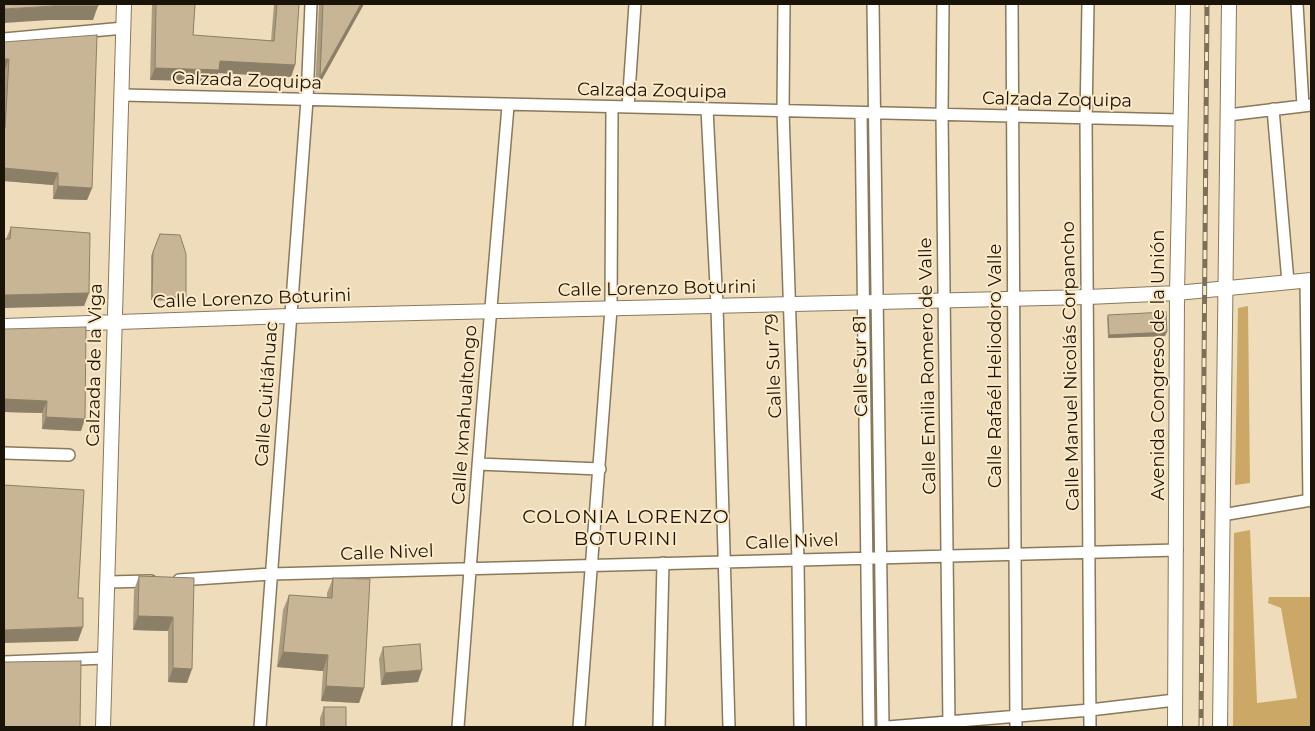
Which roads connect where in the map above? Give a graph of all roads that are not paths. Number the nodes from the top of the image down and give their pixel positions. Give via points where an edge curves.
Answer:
1 (124, 4) edge
2 (311, 4) edge
3 (635, 4) edge
4 (784, 4) edge
5 (873, 4) edge
6 (943, 4) edge
7 (1012, 4) edge
8 (1088, 4) edge
9 (1183, 4) edge
10 (1229, 4) edge
11 (1297, 4) edge
12 (124, 28) junction
13 (4, 39) edge
14 (123, 95) junction
15 (307, 100) junction
16 (1307, 105) edge
17 (508, 106) junction
18 (612, 108) junction
19 (628, 108) junction
20 (707, 109) junction
21 (1273, 109) junction
22 (783, 111) junction
23 (861, 112) junction
24 (873, 113) junction
25 (942, 114) junction
26 (1228, 115) junction
27 (1010, 116) junction
28 (1086, 118) junction
29 (1181, 120) junction
30 (1308, 281) edge
31 (1288, 282) junction
32 (1226, 289) junction
33 (1177, 293) junction
34 (1088, 297) junction
35 (1013, 299) junction
36 (945, 301) junction
37 (878, 302) junction
38 (864, 303) junction
39 (789, 305) junction
40 (717, 306) junction
41 (611, 309) junction
42 (490, 311) junction
43 (290, 316) junction
44 (114, 322) junction
45 (4, 326) edge
46 (4, 452) edge
47 (69, 455) dead end
48 (478, 464) junction
49 (600, 469) junction
50 (1310, 500) edge
51 (1222, 515) junction
52 (1177, 550) junction
53 (1090, 552) junction
54 (1014, 554) junction
55 (947, 556) junction
56 (881, 557) junction
57 (867, 558) junction
58 (798, 560) junction
59 (726, 562) junction
60 (663, 563) junction
61 (593, 565) junction
62 (471, 569) junction
63 (271, 574) junction
64 (108, 582) junction
65 (105, 658) junction
66 (4, 662) edge
67 (1175, 700) junction
68 (1090, 710) junction
69 (1016, 722) edge
70 (949, 725) edge
71 (103, 727) edge
72 (260, 727) edge
73 (458, 727) edge
74 (579, 727) edge
75 (659, 727) edge
76 (728, 727) edge
77 (800, 727) edge
78 (869, 727) edge
79 (883, 727) edge
80 (888, 727) edge
81 (1090, 727) edge
82 (1175, 727) edge
83 (1220, 727) edge

1 - 12 main road, Calzada de la Viga
2 - 15 street, Calle Cuitláhuac
3 - 19 street
4 - 22 street, Calle Sur 79
5 - 24 street, Calle Sur 81
6 - 25 street, Calle Emilia Romero de Valle
7 - 27 street, Calle Rafaél Heliodoro Valle
8 - 28 street, Calle Manuel Nicolás Corpancho
9 - 29 main road, Avenida Congreso de la Unión
10 - 26 main road
11 - 16 street
12 - 13 street
12 - 14 main road, Calzada de la Viga
14 - 15 street, Calzada Zoquipa
14 - 44 main road, Calzada de la Viga
15 - 17 street, Calzada Zoquipa
15 - 43 street, Calle Cuitláhuac
16 - 21 street
17 - 18 street, Calzada Zoquipa
17 - 42 street, Calle Ixnahualtongo
18 - 19 street, Calzada Zoquipa
18 - 41 street
19 - 20 street, Calzada Zoquipa
20 - 22 street, Calzada Zoquipa
20 - 40 street
21 - 26 street
21 - 31 street
22 - 23 street, Calzada Zoquipa
22 - 39 street, Calle Sur 79
23 - 24 street, Calzada Zoquipa
23 - 38 street, Calle Sur 81
24 - 25 street, Calzada Zoquipa
24 - 37 street, Calle Sur 81
25 - 27 street, Calzada Zoquipa
25 - 36 street, Calle Emilia Romero de Valle
26 - 32 main road
27 - 28 street, Calzada Zoquipa
27 - 35 street, Calle Rafaél Heliodoro Valle
28 - 29 street, Calzada Zoquipa
28 - 34 street, Calle Manuel Nicolás Corpancho
29 - 33 main road, Avenida Congreso de la Unión
30 - 31 main road, Calle Lorenzo Boturini
30 - 50 street
31 - 32 main road, Calle Lorenzo Boturini
32 - 33 main road, Calle Lorenzo Boturini
32 - 51 main road
33 - 34 main road, Calle Lorenzo Boturini
33 - 52 main road, Avenida Congreso de la Unión
34 - 35 main road, Calle Lorenzo Boturini
34 - 53 street, Calle Manuel Nicolás Corpancho
35 - 36 main road, Calle Lorenzo Boturini
35 - 54 street, Calle Rafaél Heliodoro Valle
36 - 37 main road, Calle Lorenzo Boturini
36 - 55 street, Calle Emilia Romero de Valle
37 - 38 main road, Calle Lorenzo Boturini
37 - 56 street, Calle Sur 81
38 - 39 main road, Calle Lorenzo Boturini
38 - 57 street, Calle Sur 81
39 - 40 main road, Calle Lorenzo Boturini
39 - 58 street, Calle Sur 79
40 - 41 main road, Calle Lorenzo Boturini
40 - 59 street
41 - 42 main road, Calle Lorenzo Boturini
41 - 49 street
42 - 43 main road, Calle Lorenzo Boturini
42 - 48 street, Calle Ixnahualtongo
43 - 44 main road, Calle Lorenzo Boturini
43 - 63 street, Calle Cuitláhuac
44 - 45 main road, Calle Lorenzo Boturini
44 - 64 main road, Calzada de la Viga
46 - 47 street
48 - 49 street
48 - 62 street, Calle Ixnahualtongo
49 - 61 street
50 - 51 street
51 - 83 main road
52 - 53 street, Calle Nivel
52 - 67 main road, Avenida Congreso de la Unión
53 - 54 street, Calle Nivel
53 - 68 street, Calle Manuel Nicolás Corpancho
54 - 55 street, Calle Nivel
54 - 69 street, Calle Rafaél Heliodoro Valle
55 - 56 street, Calle Nivel
55 - 70 street, Calle Emilia Romero de Valle
56 - 57 street, Calle Nivel
56 - 79 street, Calle Sur 81
57 - 58 street, Calle Nivel
57 - 78 street, Calle Sur 81
58 - 59 street, Calle Nivel
58 - 77 street, Calle Sur 79
59 - 60 street, Calle Nivel
59 - 76 street
60 - 61 street, Calle Nivel
60 - 75 street
61 - 62 street, Calle Nivel
61 - 74 street
62 - 63 street, Calle Nivel
62 - 73 street, Calle Ixnahualtongo
63 - 64 street, Calle Nivel
63 - 72 street, Calle Cuitláhuac
64 - 65 main road, Calzada de la Viga
65 - 66 street
65 - 71 main road, Calzada de la Viga
67 - 68 street
67 - 82 main road, Avenida Congreso de la Unión
68 - 69 street
68 - 81 street, Calle Manuel Nicolás Corpancho
69 - 70 street
70 - 80 street

